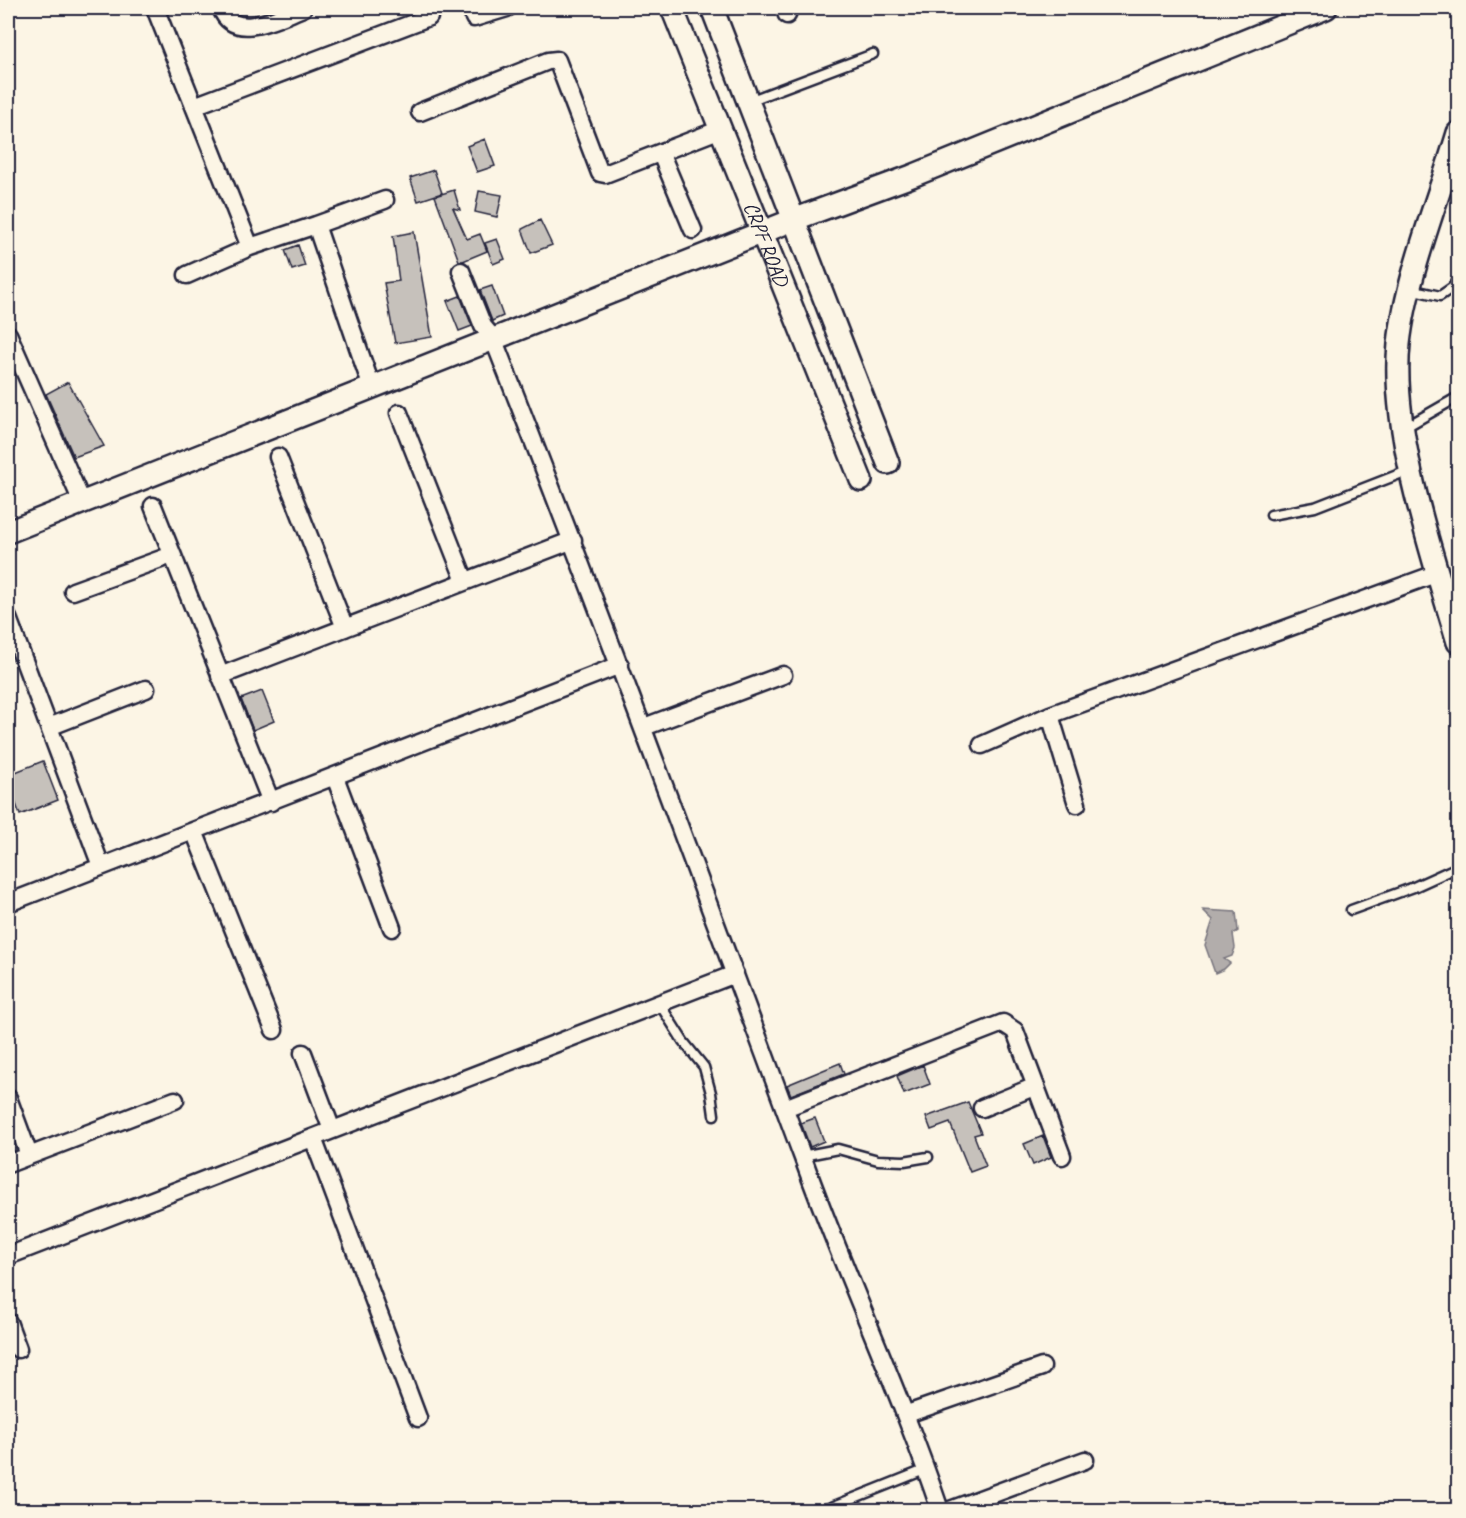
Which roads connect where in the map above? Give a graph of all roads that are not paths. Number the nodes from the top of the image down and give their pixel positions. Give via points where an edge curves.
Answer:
1 (155, 8) edge
2 (221, 8) edge
3 (303, 8) edge
4 (507, 8) edge
5 (672, 8) edge
6 (712, 8) edge
7 (1326, 8) edge
8 (429, 17) dead end
9 (474, 18) dead end
10 (873, 54) dead end
11 (748, 102) junction
12 (194, 106) junction
13 (420, 112) dead end
14 (721, 129) junction
15 (1458, 133) edge
16 (661, 154) junction
17 (385, 200) dead end
18 (793, 220) junction
19 (316, 225) junction
20 (693, 230) dead end
21 (763, 232) junction
22 (250, 247) junction
23 (461, 271) dead end
24 (188, 275) dead end
25 (1458, 278) edge
26 (1410, 289) junction
27 (8, 334) edge
28 (493, 338) junction
29 (372, 388) junction
30 (1458, 397) edge
31 (399, 413) dead end
32 (1404, 429) junction
33 (278, 457) dead end
34 (888, 463) dead end
35 (1412, 469) junction
36 (861, 480) dead end
37 (82, 502) junction
38 (153, 506) dead end
39 (1271, 515) dead end
40 (8, 532) edge
41 (573, 540) junction
42 (172, 555) junction
43 (1438, 573) junction
44 (465, 581) junction
45 (74, 591) dead end
46 (8, 618) edge
47 (345, 628) junction
48 (1458, 642) edge
49 (620, 665) junction
50 (783, 675) dead end
51 (220, 676) junction
52 (146, 689) dead end
53 (1050, 715) junction
54 (49, 727) junction
55 (644, 727) junction
56 (982, 746) dead end
57 (335, 777) junction
58 (271, 802) junction
59 (1077, 804) dead end
60 (194, 831) junction
61 (101, 866) junction
62 (1458, 867) edge
63 (8, 903) edge
64 (1351, 910) dead end
65 (392, 928) dead end
66 (735, 974) junction
67 (659, 1003) junction
68 (274, 1030) dead end
69 (303, 1053) dead end
70 (1036, 1086) junction
71 (8, 1098) edge
72 (175, 1100) dead end
73 (785, 1108) junction
74 (982, 1108) dead end
75 (714, 1115) dead end
76 (332, 1130) junction
77 (313, 1138) junction
78 (29, 1155) junction
79 (802, 1156) junction
80 (1062, 1156) dead end
81 (928, 1157) dead end
82 (8, 1164) edge
83 (8, 1256) edge
84 (8, 1322) edge
85 (18, 1349) dead end
86 (1042, 1367) dead end
87 (907, 1414) junction
88 (418, 1418) dead end
89 (1085, 1460) dead end
90 (927, 1469) junction
91 (824, 1510) edge
92 (940, 1510) edge
93 (950, 1510) edge

1 - 12 street
2 - 3 street via 225,17 246,26
4 - 9 street
5 - 14 street, CRPF ROAD
6 - 11 street
7 - 18 street via 912,176
8 - 12 street
10 - 11 lane
11 - 18 street
12 - 22 street
13 - 16 street via 557,60 600,173
14 - 16 street
14 - 21 street, CRPF ROAD
15 - 26 street
16 - 20 street
17 - 19 street
18 - 21 street
18 - 34 street
19 - 22 street
19 - 29 street
21 - 28 street
21 - 36 street, CRPF ROAD
22 - 24 street
23 - 28 street via 483,326
25 - 26 lane via 1440,296
26 - 32 street via 1399,346
27 - 37 street
28 - 29 street
28 - 41 street
29 - 37 street
30 - 32 lane
31 - 44 street
32 - 35 street
33 - 47 street
35 - 39 lane via 1316,507
35 - 43 street
37 - 40 street
38 - 42 street
41 - 44 street
41 - 49 street
42 - 45 street
42 - 51 street
43 - 48 street
43 - 53 street
44 - 47 street
46 - 54 street
47 - 51 street
49 - 55 street
49 - 57 street
50 - 55 street
51 - 58 street
52 - 54 street
53 - 56 street
53 - 59 street
54 - 61 street
55 - 66 street
57 - 58 street
57 - 65 street
58 - 60 street
60 - 61 street
60 - 68 street
61 - 63 street
62 - 64 lane
66 - 67 street
66 - 73 street
67 - 75 lane via 704,1067
67 - 76 street
69 - 76 street
70 - 73 street via 1015,1031 1003,1023
70 - 74 street
70 - 80 street
71 - 78 street
72 - 78 street
73 - 79 street
76 - 77 street
77 - 83 street
77 - 88 street
78 - 82 street
79 - 81 lane via 838,1149 879,1160
79 - 87 street
84 - 85 street
86 - 87 street
87 - 90 street
89 - 93 street
90 - 91 lane
90 - 92 street

